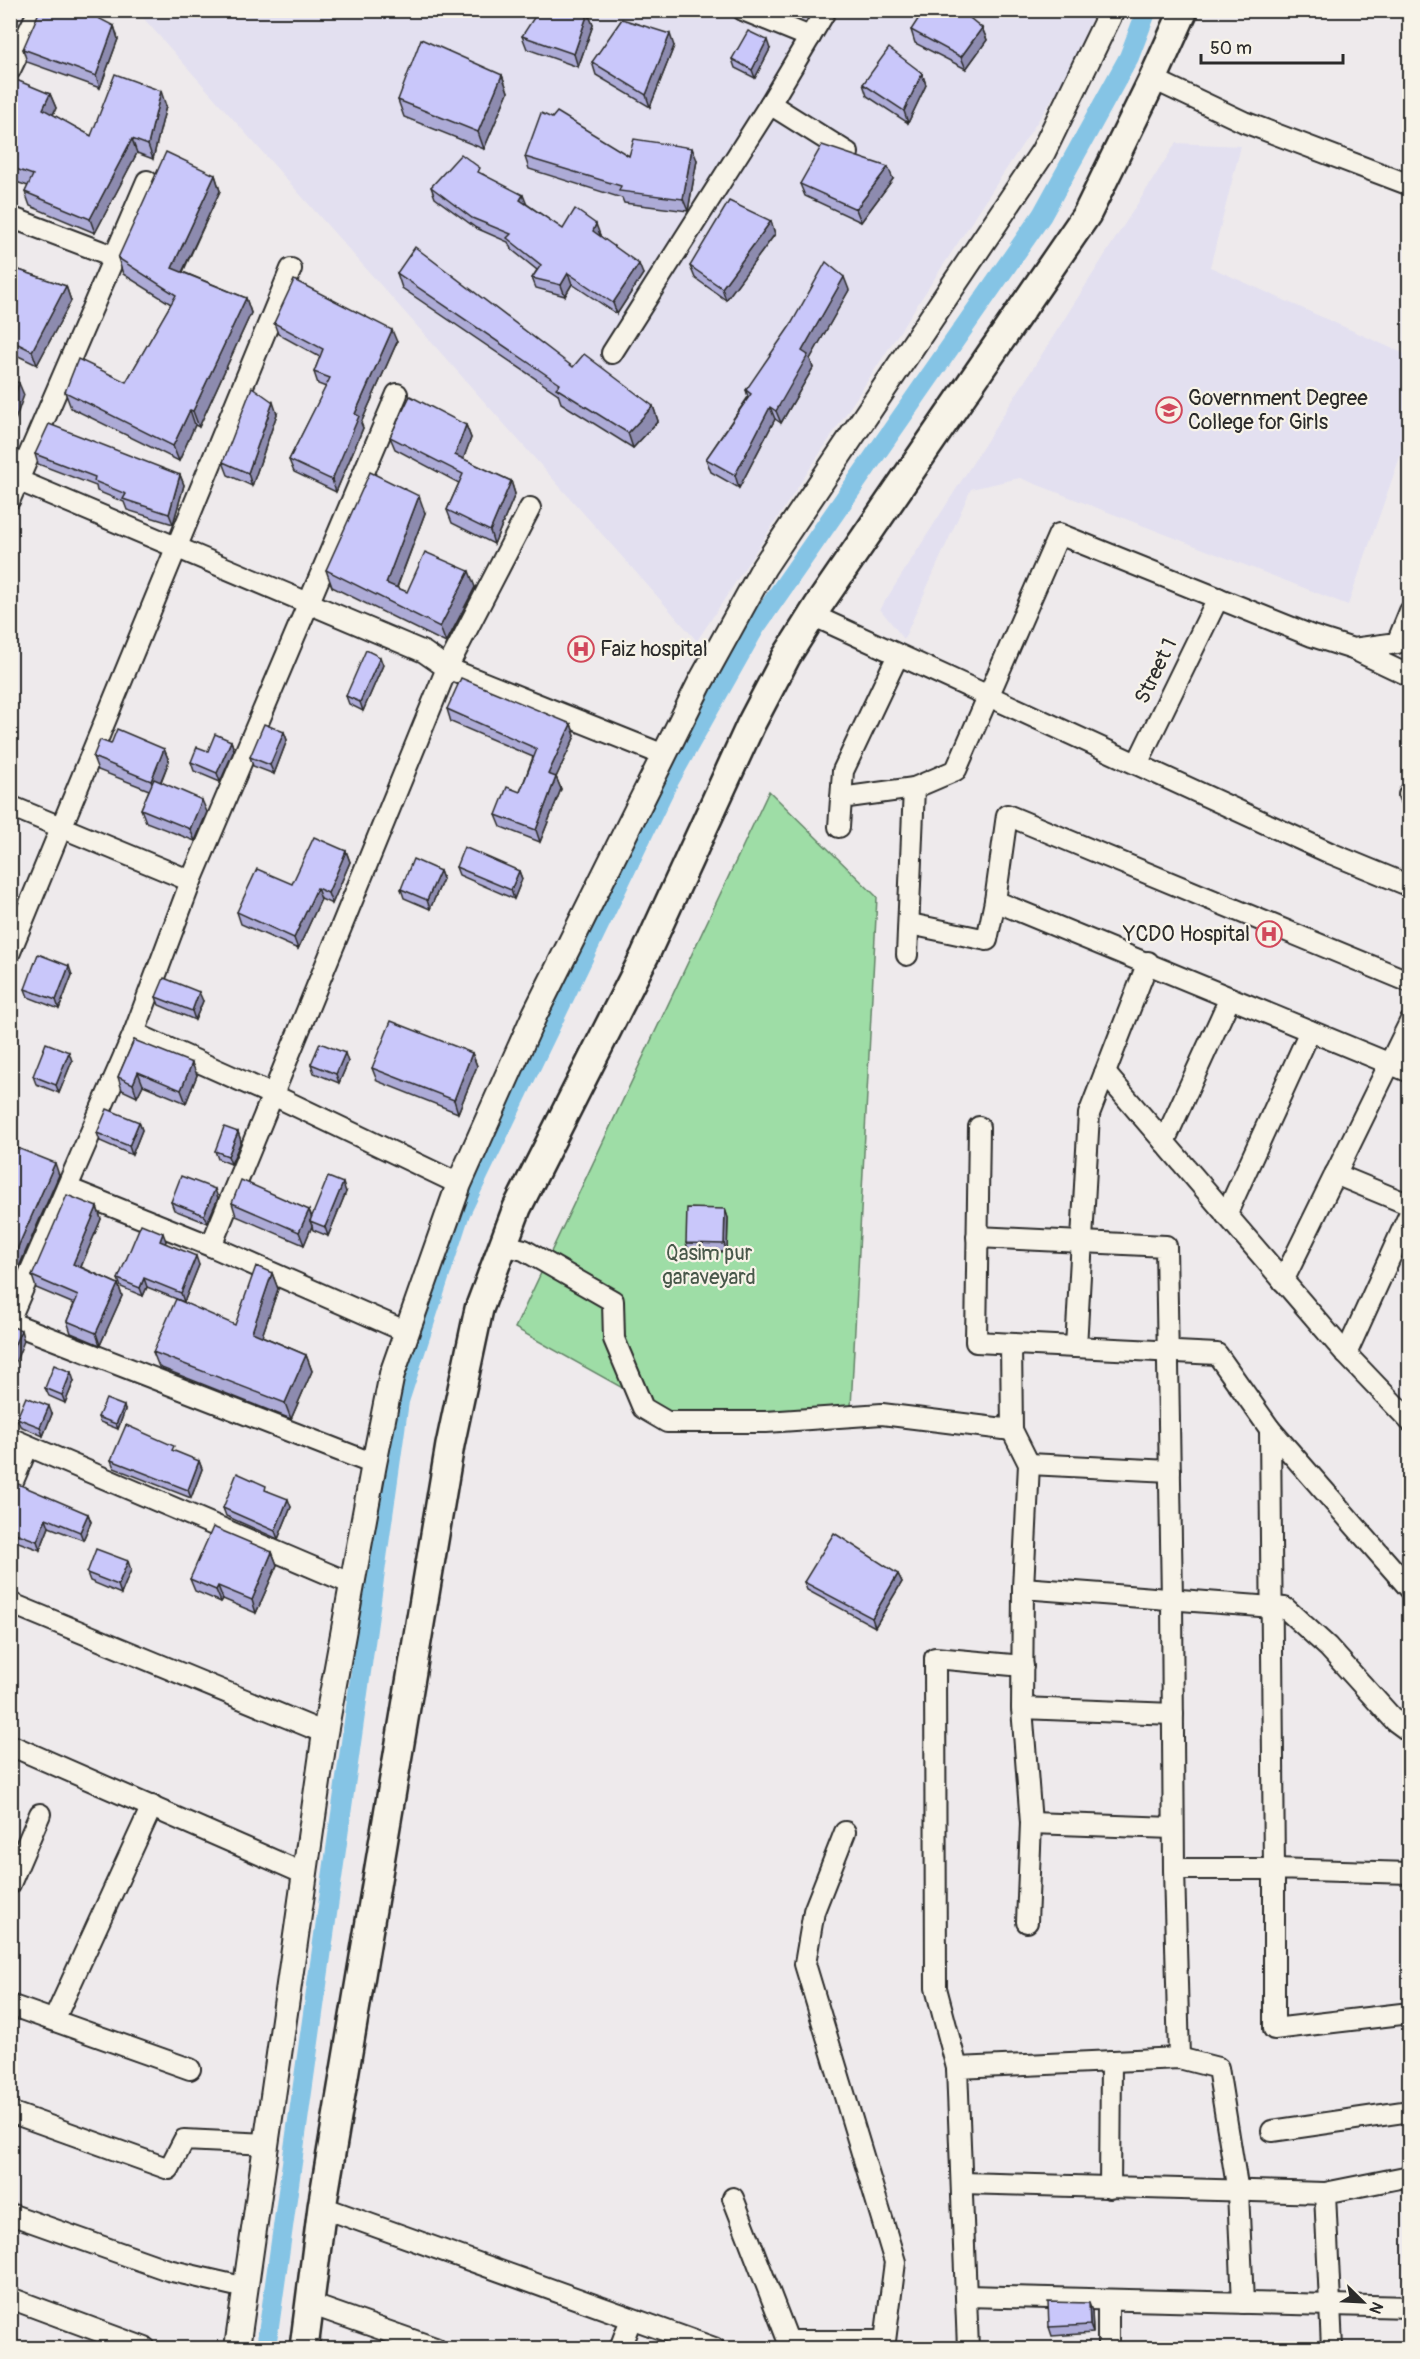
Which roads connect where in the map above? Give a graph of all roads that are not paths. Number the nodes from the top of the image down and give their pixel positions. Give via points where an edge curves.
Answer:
1 (39, 10) edge
2 (743, 10) edge
3 (826, 10) edge
4 (1112, 10) edge
5 (1184, 10) edge
6 (810, 38) junction
7 (10, 70) edge
8 (1153, 80) junction
9 (770, 104) junction
10 (848, 153) edge
11 (147, 181) dead end
12 (1410, 185) edge
13 (10, 217) edge
14 (114, 256) junction
15 (291, 268) dead end
16 (612, 353) dead end
17 (397, 394) dead end
18 (15, 479) edge
19 (10, 499) edge
20 (530, 508) dead end
21 (176, 548) junction
22 (1218, 598) junction
23 (308, 603) junction
24 (1410, 611) edge
25 (812, 615) junction
26 (1353, 649) junction
27 (898, 655) junction
28 (447, 668) junction
29 (1410, 676) edge
30 (990, 697) junction
31 (664, 754) junction
32 (1137, 764) junction
33 (914, 788) junction
34 (841, 798) junction
35 (10, 806) edge
36 (62, 827) junction
37 (839, 827) dead end
38 (191, 880) junction
39 (1410, 886) edge
40 (995, 901) junction
41 (910, 924) junction
42 (13, 942) edge
43 (907, 955) dead end
44 (1148, 963) junction
45 (1410, 982) edge
46 (1230, 998) junction
47 (1410, 1022) edge
48 (1310, 1030) junction
49 (134, 1034) junction
50 (1389, 1063) junction
51 (1410, 1072) edge
52 (1105, 1073) junction
53 (273, 1095) junction
54 (979, 1127) dead end
55 (1164, 1142) junction
56 (1335, 1174) junction
57 (459, 1184) junction
58 (67, 1188) junction
59 (1410, 1205) edge
60 (1410, 1213) edge
61 (1226, 1215) junction
62 (977, 1237) junction
63 (1082, 1242) junction
64 (503, 1245) junction
65 (211, 1246) junction
66 (1283, 1281) junction
67 (406, 1332) junction
68 (1011, 1344) junction
69 (1076, 1347) junction
70 (1168, 1352) junction
71 (1346, 1354) junction
72 (1410, 1420) edge
73 (1270, 1429) junction
74 (1012, 1430) junction
75 (19, 1442) edge
76 (374, 1464) junction
77 (1029, 1464) junction
78 (1170, 1471) junction
79 (10, 1488) edge
80 (352, 1584) junction
81 (1023, 1588) junction
82 (1410, 1589) edge
83 (1172, 1599) junction
84 (10, 1603) edge
85 (1272, 1607) junction
86 (1023, 1666) junction
87 (1022, 1707) junction
88 (1173, 1714) junction
89 (325, 1732) junction
90 (1410, 1732) edge
91 (10, 1745) edge
92 (152, 1806) junction
93 (40, 1814) dead end
94 (1031, 1823) junction
95 (1173, 1828) junction
96 (845, 1832) dead end
97 (1174, 1869) junction
98 (1274, 1869) junction
99 (1410, 1873) edge
100 (305, 1874) junction
101 (10, 1884) edge
102 (1027, 1922) dead end
103 (10, 2005) edge
104 (1410, 2013) edge
105 (54, 2020) junction
106 (1179, 2058) junction
107 (1111, 2061) junction
108 (957, 2068) junction
109 (190, 2069) dead end
110 (1410, 2111) edge
111 (10, 2112) edge
112 (1272, 2131) dead end
113 (266, 2144) junction
114 (1410, 2176) edge
115 (962, 2183) junction
116 (1110, 2188) junction
117 (1238, 2192) junction
118 (1325, 2193) junction
119 (733, 2198) dead end
120 (322, 2207) junction
121 (10, 2214) edge
122 (246, 2288) junction
123 (966, 2296) junction
124 (10, 2298) edge
125 (1108, 2300) junction
126 (1243, 2303) junction
127 (310, 2304) junction
128 (1330, 2306) junction
129 (1410, 2307) edge
130 (631, 2319) junction
131 (789, 2345) edge
132 (145, 2349) edge
133 (237, 2349) edge
134 (304, 2349) edge
135 (435, 2349) edge
136 (620, 2349) edge
137 (714, 2349) edge
138 (968, 2349) edge
139 (1108, 2349) edge
140 (1332, 2349) edge

1 - 7 street
2 - 6 street
3 - 6 street
4 - 31 street via 1043,152 764,567
5 - 8 main road
6 - 9 street
8 - 12 street via 1244,122
8 - 25 main road via 1087,213
9 - 10 street
9 - 16 street
11 - 14 street
13 - 14 street
14 - 18 street
15 - 21 street
17 - 23 street
18 - 19 street
18 - 21 street
20 - 28 street
21 - 23 street
21 - 36 street
22 - 26 street
22 - 30 street via 1059,534
22 - 32 street, Street 1
23 - 28 street via 424,651
23 - 38 street
24 - 26 street via 1397,643
25 - 27 street
25 - 64 main road via 751,724 645,955 517,1208
26 - 29 street
27 - 30 street
27 - 34 street via 843,771
28 - 31 street
28 - 53 street
30 - 32 street
30 - 33 street via 956,770
31 - 57 street via 534,1014
32 - 39 street
33 - 34 street
33 - 41 street
34 - 37 street
35 - 36 street
36 - 38 street
36 - 42 street
38 - 49 street
40 - 41 street via 987,940
40 - 44 street
40 - 45 street via 1007,815
41 - 43 street
44 - 46 street
44 - 52 street
46 - 48 street
46 - 55 street
47 - 50 street
48 - 50 street
48 - 61 street
49 - 53 street
49 - 58 street
50 - 51 street
50 - 56 street
52 - 55 street
52 - 63 street via 1089,1114
53 - 57 street
53 - 65 street
54 - 62 street
55 - 61 street
56 - 59 street
56 - 66 street
57 - 67 street
58 - 65 street
58 - 76 street via 10,1316 14,1324
60 - 71 street
61 - 66 street
62 - 63 street
62 - 68 street via 976,1342
63 - 69 street
63 - 70 street via 1166,1246
64 - 74 street via 524,1250 613,1301 614,1340 643,1408 667,1422 766,1422 882,1414
64 - 120 main road via 479,1309 450,1445
65 - 67 street
66 - 71 street
67 - 76 street via 392,1374
68 - 69 street
68 - 74 street
69 - 70 street
70 - 73 street via 1217,1354
70 - 78 street
71 - 72 street
73 - 82 street
73 - 85 street
74 - 77 street
75 - 79 street
75 - 80 street
76 - 80 street
77 - 78 street
77 - 81 street
78 - 83 street
80 - 89 street
81 - 83 street
81 - 86 street
83 - 85 street
83 - 88 street
84 - 89 street
85 - 90 street via 1285,1608
85 - 98 street
86 - 87 street
86 - 108 street via 935,1658 936,1988
87 - 88 street
87 - 94 street
88 - 95 street
89 - 100 street
91 - 92 street
92 - 100 street
92 - 105 street
93 - 101 street
94 - 95 street
94 - 102 street
95 - 97 street
96 - 131 street via 814,1911 805,1964 895,2262 885,2341
97 - 98 street
97 - 106 street
98 - 99 street
98 - 104 street via 1274,2029
100 - 113 street
103 - 105 street
105 - 109 street
106 - 107 street
106 - 117 street via 1218,2068
107 - 108 street
107 - 116 street
108 - 115 street
110 - 112 street
111 - 113 street via 169,2169 184,2140
113 - 122 street
114 - 118 street
115 - 116 street
115 - 123 street
116 - 117 street
117 - 118 street
117 - 126 street
118 - 128 street
119 - 131 street
120 - 127 main road
120 - 130 street
121 - 122 street via 168,2270
122 - 133 street
123 - 125 street
123 - 138 street
124 - 132 street
125 - 126 street
125 - 139 street
126 - 128 street
127 - 134 main road
127 - 135 street
128 - 129 street
128 - 140 street
130 - 136 street
130 - 137 street

